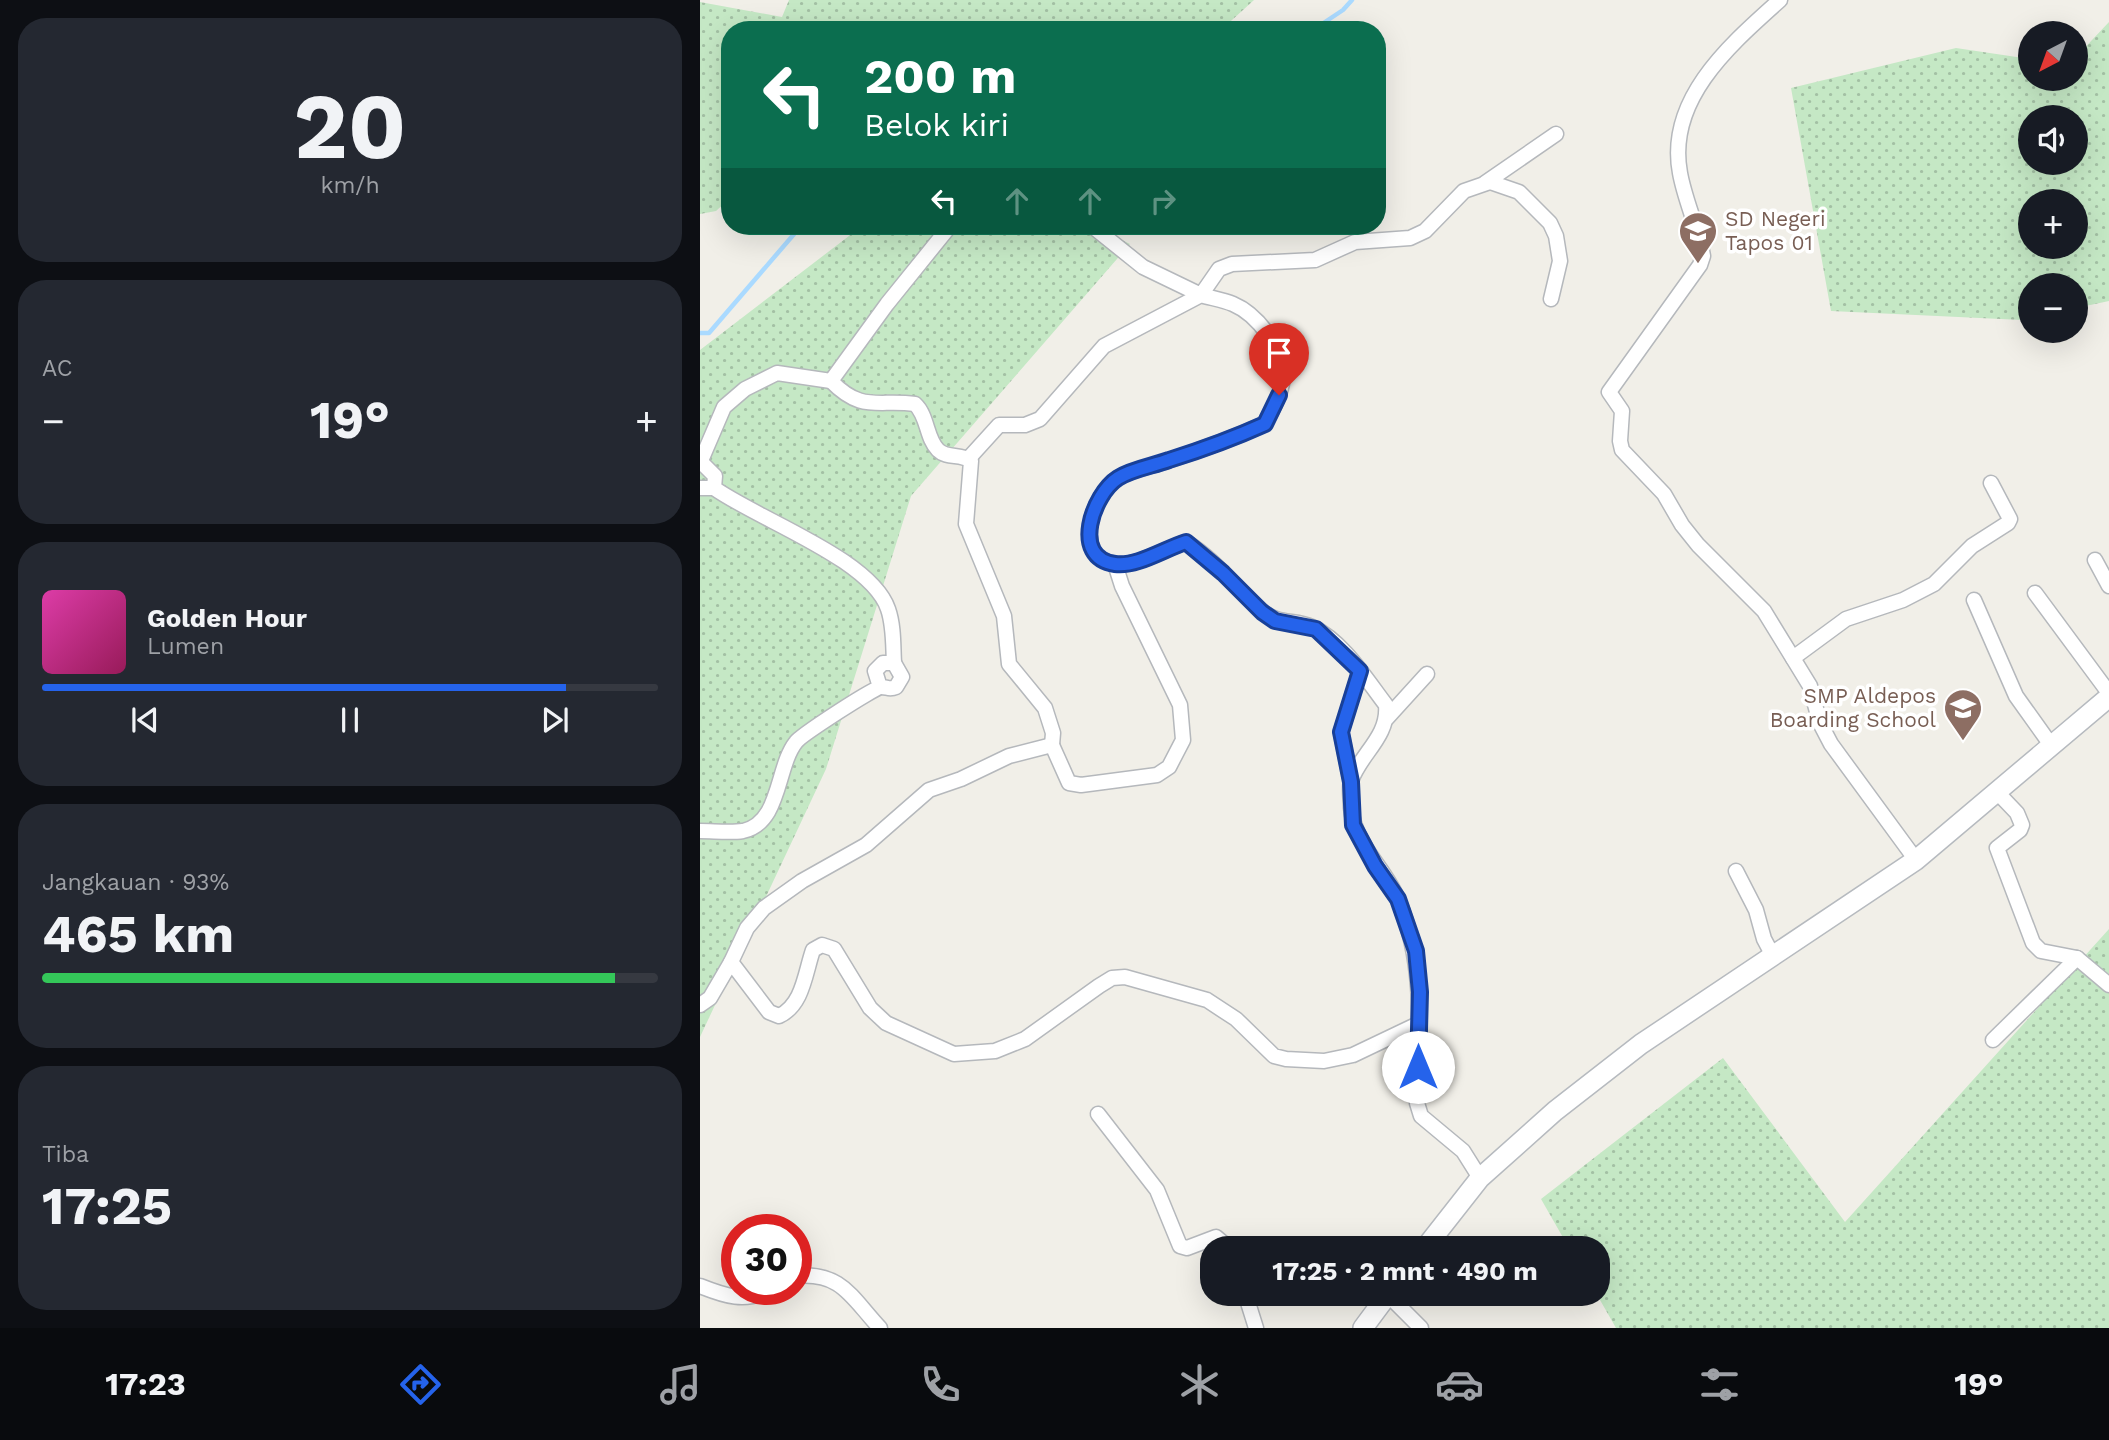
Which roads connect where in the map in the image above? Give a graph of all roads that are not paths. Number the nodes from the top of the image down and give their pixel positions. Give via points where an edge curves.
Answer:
1 (1780, 0) edge
2 (1556, 134) dead end
3 (1485, 183) junction
4 (943, 235) edge
5 (1103, 235) edge
6 (1201, 295) junction
7 (1551, 299) dead end
8 (831, 381) junction
9 (969, 458) junction
10 (700, 463) edge
11 (1991, 483) dead end
12 (707, 488) edge
13 (2095, 560) dead end
14 (1115, 564) junction
15 (2109, 586) edge
16 (2035, 593) dead end
17 (1974, 600) dead end
18 (1793, 658) junction
19 (1360, 671) junction
20 (1427, 674) dead end
21 (2109, 695) edge
22 (1387, 718) junction
23 (1052, 745) junction
24 (2050, 745) junction
25 (1351, 782) junction
26 (1996, 791) junction
27 (700, 831) edge
28 (1916, 860) junction
29 (1736, 871) dead end
30 (1772, 954) junction
31 (2077, 958) junction
32 (731, 962) junction
33 (2109, 985) edge
34 (700, 1004) edge
35 (1418, 1024) junction
36 (1993, 1040) dead end
37 (1098, 1114) dead end
38 (1480, 1178) junction
39 (1434, 1236) edge
40 (1200, 1243) edge
41 (812, 1275) edge
42 (700, 1286) edge
43 (721, 1294) edge
44 (1249, 1306) edge
45 (1380, 1306) edge
46 (1400, 1306) edge
47 (880, 1328) edge
48 (1256, 1328) edge
49 (1363, 1328) edge
50 (1420, 1328) edge

1 - 18 street via 1716,61 1689,105 1677,148 1679,172 1701,247 1700,265 1609,392 1622,411 1622,450 1664,494 1698,545 1764,611
2 - 3 street
3 - 6 street via 1464,191 1425,231 1410,238 1356,242 1315,260 1232,264 1219,269
3 - 7 street via 1519,192 1550,223 1560,261
4 - 8 street
5 - 6 street via 1143,268
6 - 9 street via 1104,346 1048,413 1025,425 997,426
6 - 14 street via 1234,304 1255,319 1280,360 1284,376 1279,395 1265,424 1114,482 1088,526 1099,556
8 - 9 street via 865,402 915,404 937,449
8 - 10 street via 777,373 745,389 724,407
9 - 23 street via 966,524 1004,616 1009,664 1045,708
10 - 12 street via 715,476
11 - 18 street via 2008,523 1972,546 1934,584 1846,619
12 - 27 street via 848,563 874,585 888,609 894,663 878,666 874,677 880,687 796,743 786,758 774,801 752,828
13 - 15 street
14 - 19 street via 1133,564 1186,542 1262,612 1275,621 1316,629
14 - 23 street via 1180,705 1183,740 1169,767 1157,775 1081,785 1069,783
16 - 21 street
17 - 24 street via 2016,696
18 - 28 street via 1810,686 1831,744
19 - 22 street via 1386,705
19 - 25 street via 1341,732
20 - 22 street
21 - 24 street
22 - 25 street
23 - 32 street via 1009,756 929,790 866,845 764,908 747,928
24 - 26 street
25 - 35 street via 1353,825 1398,899 1416,951
26 - 28 street
26 - 31 street via 2022,825 1997,848 2033,943 2041,951
28 - 30 street
29 - 30 street
30 - 38 street via 1641,1044 1555,1111
31 - 33 street
31 - 36 street
32 - 34 street via 710,998
32 - 35 street via 769,1012 779,1016 797,1003 813,950 829,946 870,1009 886,1023 954,1054 995,1051 1025,1039 1099,986 1125,977 1207,1000 1236,1019 1275,1056 1286,1059 1324,1061 1353,1055
35 - 38 street via 1417,1103 1421,1116 1463,1151
37 - 40 street via 1157,1190 1180,1246
38 - 39 street
41 - 47 street via 833,1279
42 - 43 street
44 - 48 street
45 - 49 street
46 - 50 street

